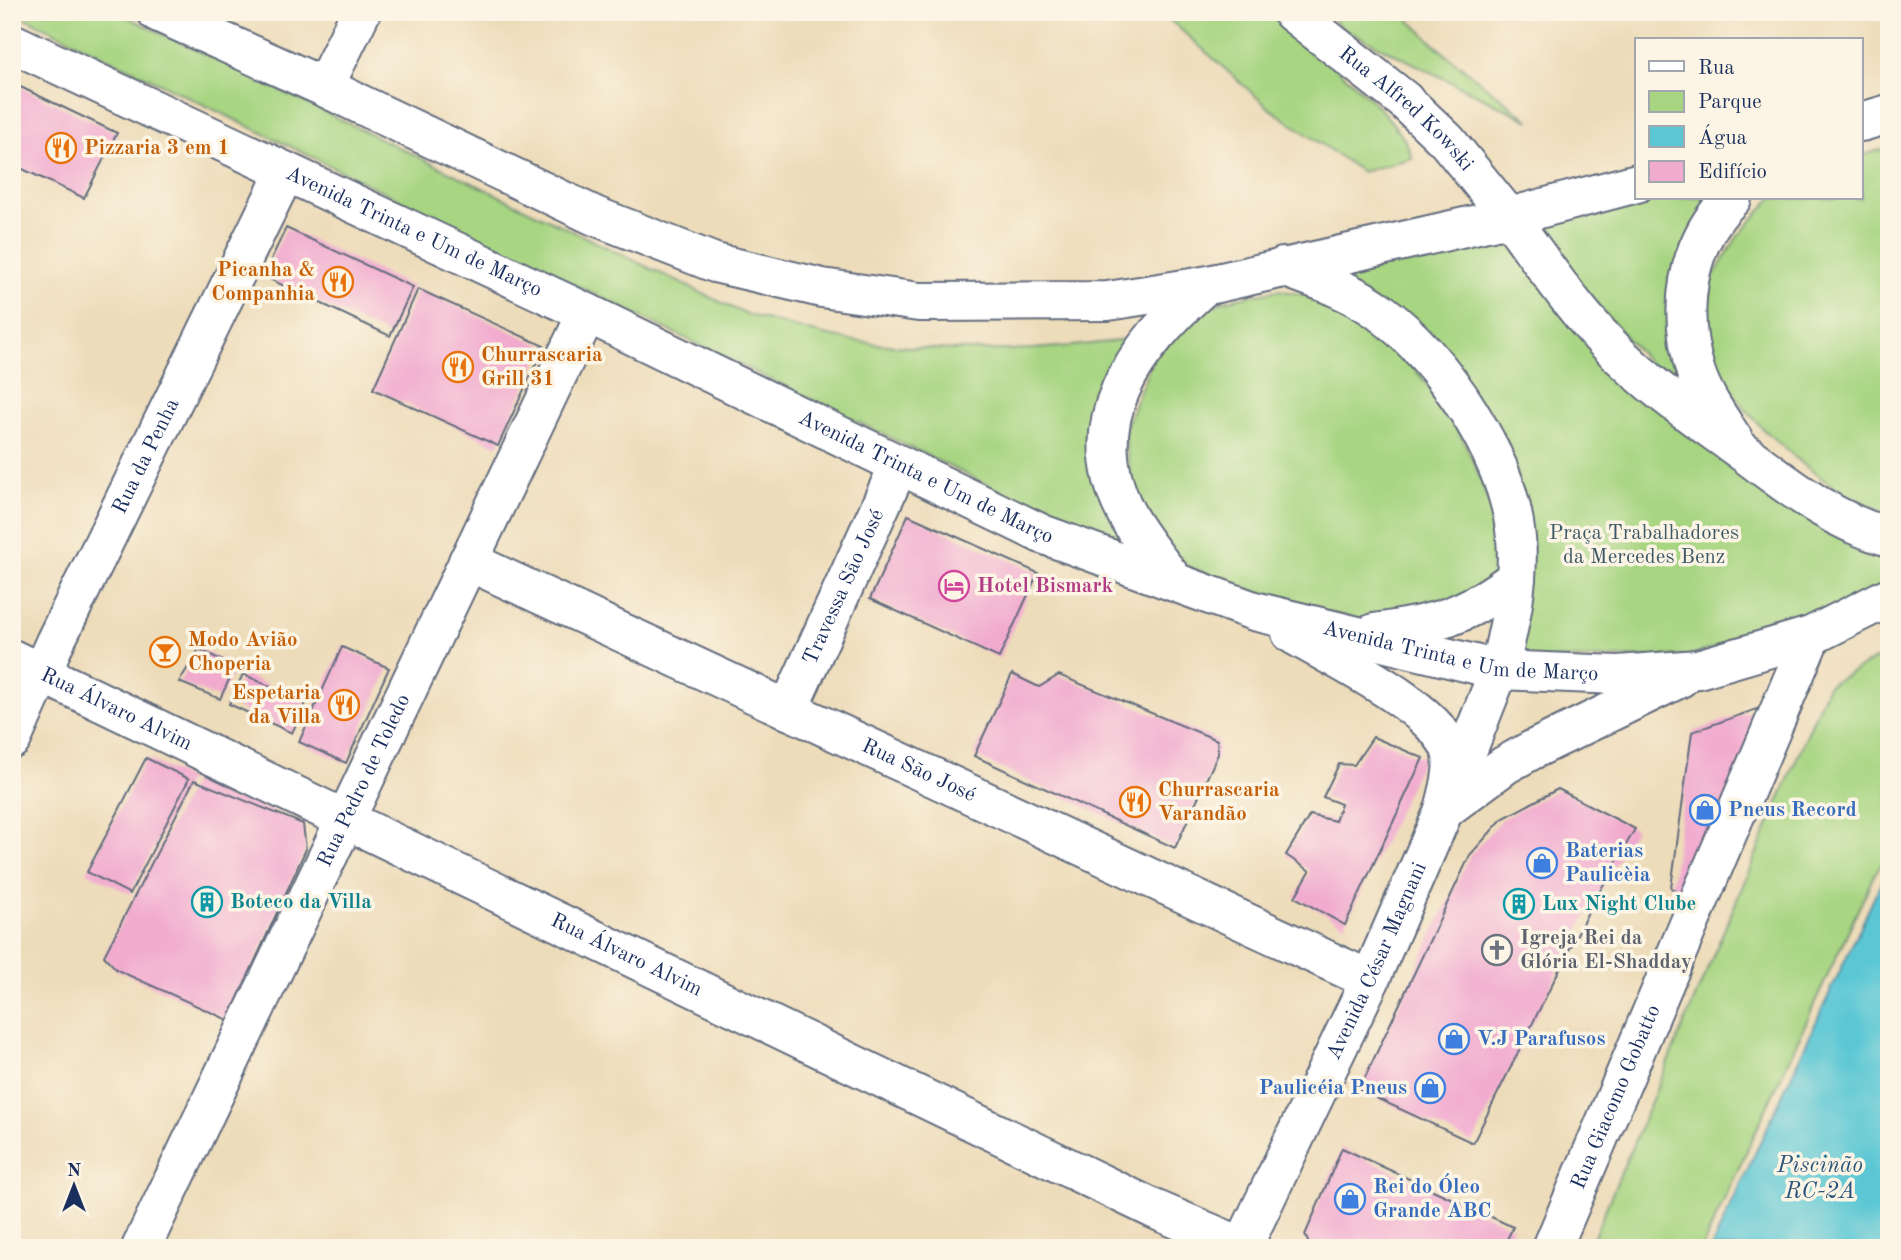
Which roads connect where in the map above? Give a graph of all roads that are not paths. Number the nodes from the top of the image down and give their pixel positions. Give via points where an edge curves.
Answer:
1 (157, 12) edge
2 (361, 12) edge
3 (1292, 12) edge
4 (12, 43) edge
5 (324, 87) junction
6 (1889, 114) edge
7 (1862, 122) edge
8 (285, 173) junction
9 (1635, 184) edge
10 (1730, 200) edge
11 (1508, 217) junction
12 (1283, 267) junction
13 (1204, 286) junction
14 (587, 313) junction
15 (1740, 450) junction
16 (899, 465) junction
17 (1889, 537) edge
18 (468, 561) junction
19 (1516, 578) junction
20 (1174, 582) junction
21 (1889, 597) edge
22 (1254, 611) junction
23 (1351, 636) junction
24 (1811, 636) junction
25 (27, 665) edge
26 (1698, 669) junction
27 (1499, 670) junction
28 (788, 710) junction
29 (12, 739) edge
30 (1444, 810) junction
31 (346, 819) junction
32 (1370, 980) junction
33 (1244, 1247) edge
34 (141, 1248) edge
35 (1552, 1248) edge

1 - 5 main road
2 - 5 main road
3 - 11 main road, Rua Alfred Kowski via 1404,100 1447,141
4 - 8 main road, Avenida Trinta e Um de Março
5 - 13 main road via 595,216 715,263 822,288 919,302 1014,303 1108,301
6 - 7 main road
8 - 14 main road, Avenida Trinta e Um de Março
8 - 25 main road, Rua da Penha
9 - 11 main road
10 - 15 main road via 1696,249 1687,310 1697,375
11 - 12 main road
11 - 15 main road, Rua Alfred Kowski via 1589,323 1632,367 1680,409
12 - 13 main road
12 - 19 main road, Avenida César Magnani via 1353,295 1379,311 1436,367 1502,477 1516,538
13 - 20 main road via 1153,335 1140,354 1124,381 1109,426 1108,447 1117,492
14 - 16 main road, Avenida Trinta e Um de Março
14 - 18 main road, Rua Pedro de Toledo
15 - 17 main road, Rua Alfred Kowski via 1815,504
16 - 20 main road, Avenida Trinta e Um de Março via 1042,534
16 - 28 main road, Travessa São José
18 - 28 main road, Rua São José
18 - 31 main road, Rua Pedro de Toledo
19 - 23 main road via 1464,613 1423,625
19 - 27 main road, Avenida César Magnani
20 - 22 main road, Avenida Trinta e Um de Março
21 - 24 main road, Avenida Trinta e Um de Março
22 - 23 main road, Avenida Trinta e Um de Março
22 - 30 main road via 1400,698 1437,727 1452,756
23 - 27 main road, Avenida Trinta e Um de Março
24 - 26 main road, Avenida Trinta e Um de Março
24 - 35 main road, Rua Giacomo Gobatto
25 - 29 main road, Rua da Penha
25 - 31 main road, Rua Álvaro Alvim
26 - 27 main road, Avenida Trinta e Um de Março via 1618,675
26 - 30 main road via 1532,750
27 - 30 main road, Avenida César Magnani
28 - 32 main road, Rua São José
30 - 32 main road, Avenida César Magnani
31 - 33 main road, Rua Álvaro Alvim via 1154,1209
31 - 34 main road, Rua Pedro de Toledo
32 - 33 main road, Avenida César Magnani

